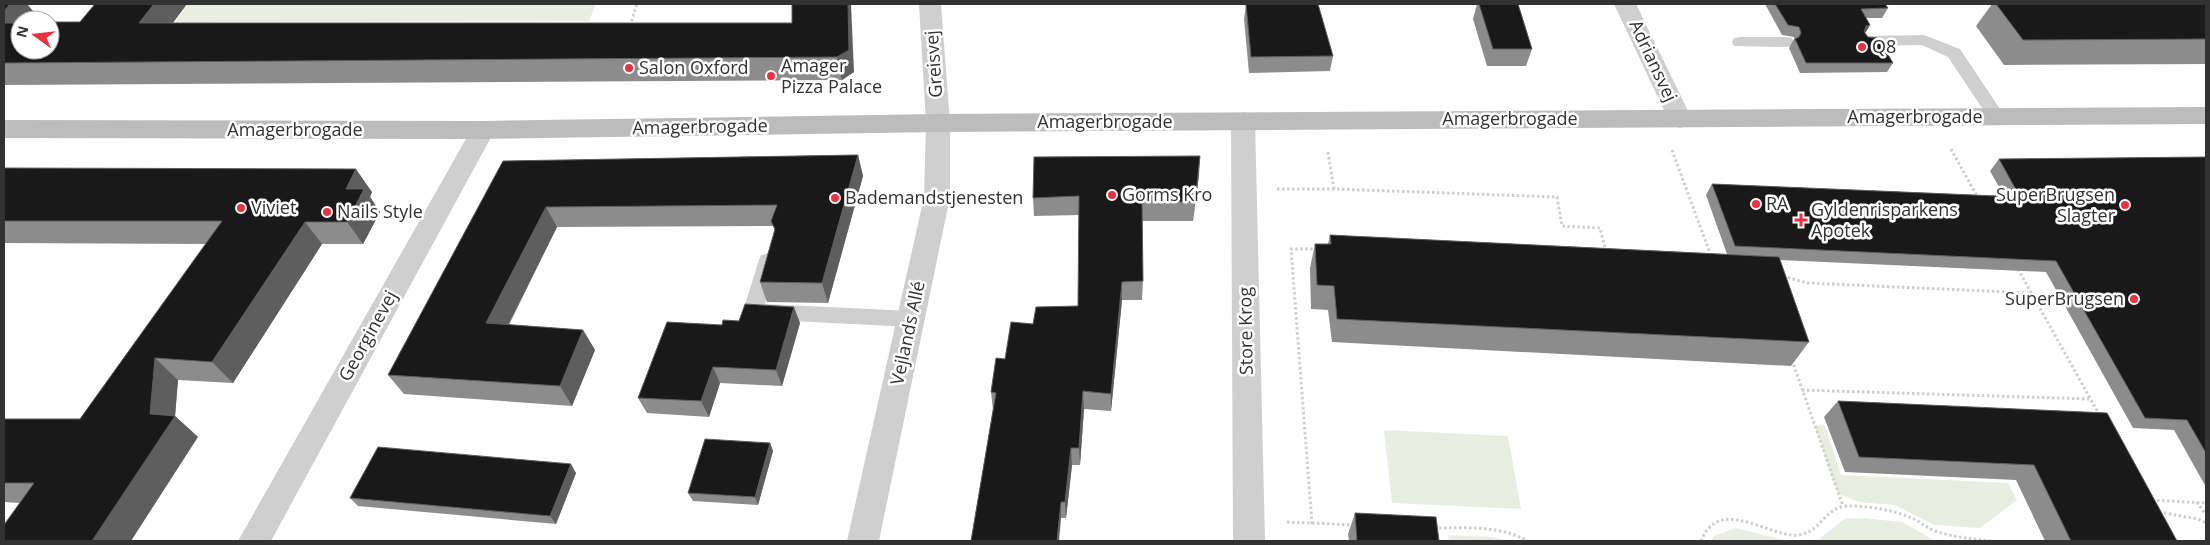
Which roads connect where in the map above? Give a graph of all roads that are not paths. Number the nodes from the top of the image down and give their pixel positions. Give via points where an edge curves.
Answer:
1 (930, 4) edge
2 (1625, 4) edge
3 (1868, 41) edge
4 (1740, 42) dead end
5 (1786, 42) dead end
6 (2206, 115) edge
7 (1996, 116) junction
8 (1670, 119) junction
9 (1242, 121) junction
10 (938, 123) junction
11 (4, 129) edge
12 (482, 130) junction
13 (771, 249) edge
14 (911, 319) junction
15 (1249, 530) edge
16 (254, 541) edge
17 (864, 541) edge

1 - 10 street, Greisvej
2 - 8 street, Adriansvej
3 - 7 lane via 1924,40 1954,53
4 - 5 lane
6 - 7 street, Amagerbrogade
7 - 8 street, Amagerbrogade
8 - 9 street, Amagerbrogade
9 - 10 street, Amagerbrogade
9 - 15 street, Store Krog
10 - 12 street, Amagerbrogade
10 - 14 street, Vejlands Allé via 937,197
11 - 12 street, Amagerbrogade
12 - 16 street, Georginevej
13 - 14 lane via 753,311
14 - 17 street, Vejlands Allé

